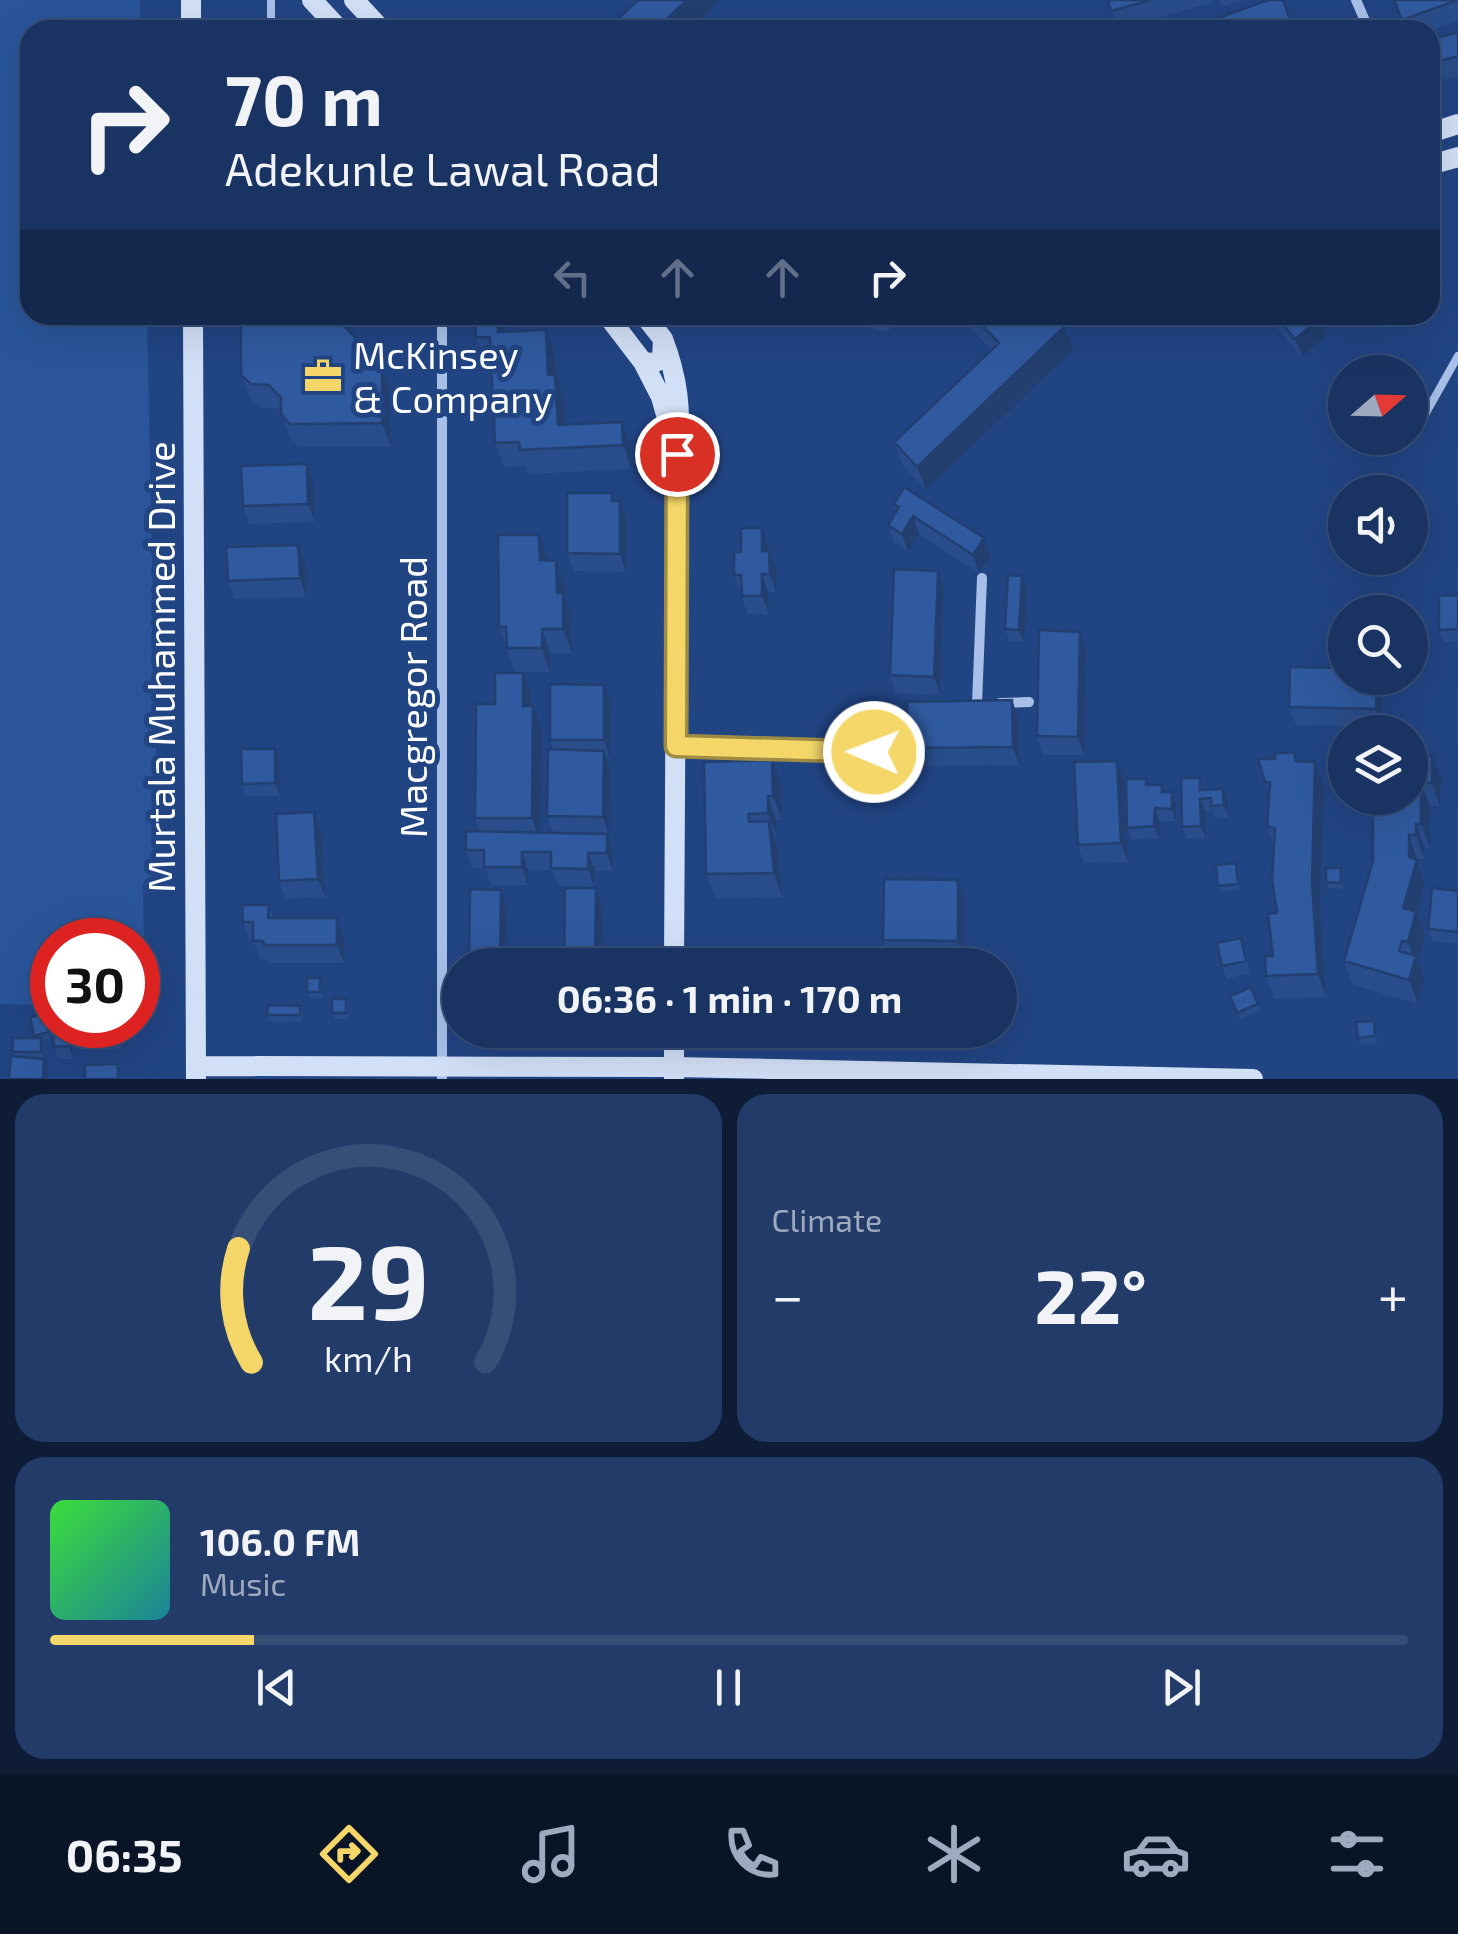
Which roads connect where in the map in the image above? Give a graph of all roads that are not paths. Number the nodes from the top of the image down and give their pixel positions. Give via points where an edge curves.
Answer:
1 (312, 0) edge
2 (354, 0) edge
3 (331, 20) edge
4 (373, 20) edge
5 (193, 325) edge
6 (442, 325) edge
7 (615, 325) edge
8 (652, 325) edge
9 (663, 339) junction
10 (1458, 356) edge
11 (643, 362) junction
12 (1428, 410) edge
13 (677, 454) junction
14 (982, 578) dead end
15 (1029, 702) dead end
16 (977, 704) junction
17 (958, 705) edge
18 (919, 707) edge
19 (676, 746) junction
20 (674, 948) edge
21 (196, 1072) edge
22 (674, 1073) edge
23 (442, 1074) edge
24 (1072, 1076) edge
25 (1253, 1079) edge

1 - 3 main road
2 - 4 main road
5 - 21 main road, Murtala Muhammed Drive
6 - 23 street, Macgregor Road
7 - 11 main road
8 - 9 main road
9 - 11 main road via 662,359
9 - 13 main road via 680,401
10 - 12 lane
11 - 13 main road
13 - 19 main road
14 - 16 street
15 - 16 street
16 - 17 street
18 - 19 street via 902,744 889,751
19 - 20 main road
21 - 23 main road
22 - 23 main road
22 - 24 main road
24 - 25 main road

